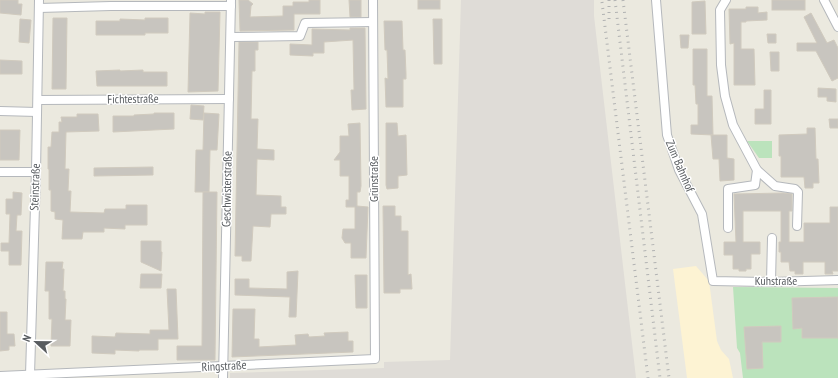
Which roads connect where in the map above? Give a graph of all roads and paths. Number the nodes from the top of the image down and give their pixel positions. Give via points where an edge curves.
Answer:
1 (374, 0) edge
2 (656, 0) edge
3 (726, 0) edge
4 (824, 0) edge
5 (231, 3) edge
6 (39, 4) edge
7 (374, 22) junction
8 (838, 27) edge
9 (230, 37) junction
10 (229, 99) junction
11 (38, 100) junction
12 (0, 111) edge
13 (37, 112) junction
14 (757, 170) junction
15 (0, 172) edge
16 (36, 172) junction
17 (797, 226) dead end
18 (728, 228) dead end
19 (772, 238) dead end
20 (838, 280) edge
21 (713, 281) joint
22 (771, 282) junction
23 (375, 359) joint
24 (224, 366) junction
25 (30, 375) junction
26 (0, 376) edge
27 (224, 378) edge

1 - 7 street, Grünstraße
2 - 21 street, Zum Bahnhof via 667,135 679,170 702,214
3 - 14 street via 720,10 721,70 725,96 733,125
4 - 8 street
5 - 6 street via 111,6
5 - 9 street, Geschwisterstraße
6 - 11 street, Steinstraße
7 - 9 street via 305,23 300,36
7 - 23 street, Grünstraße
9 - 10 street, Geschwisterstraße
10 - 11 street, Fichtestraße
10 - 24 street, Geschwisterstraße
11 - 13 street, Steinstraße
12 - 13 street
13 - 16 street, Steinstraße
14 - 17 street via 775,186 795,189 798,192
14 - 18 street via 755,185 728,189
15 - 16 street
16 - 25 street, Steinstraße
19 - 22 street
20 - 22 street, Kuhstraße
21 - 22 street, Kuhstraße
23 - 24 street, Ringstraße
24 - 25 street, Ringstraße
24 - 27 street, Geschwisterstraße
25 - 26 street, Ringstraße

